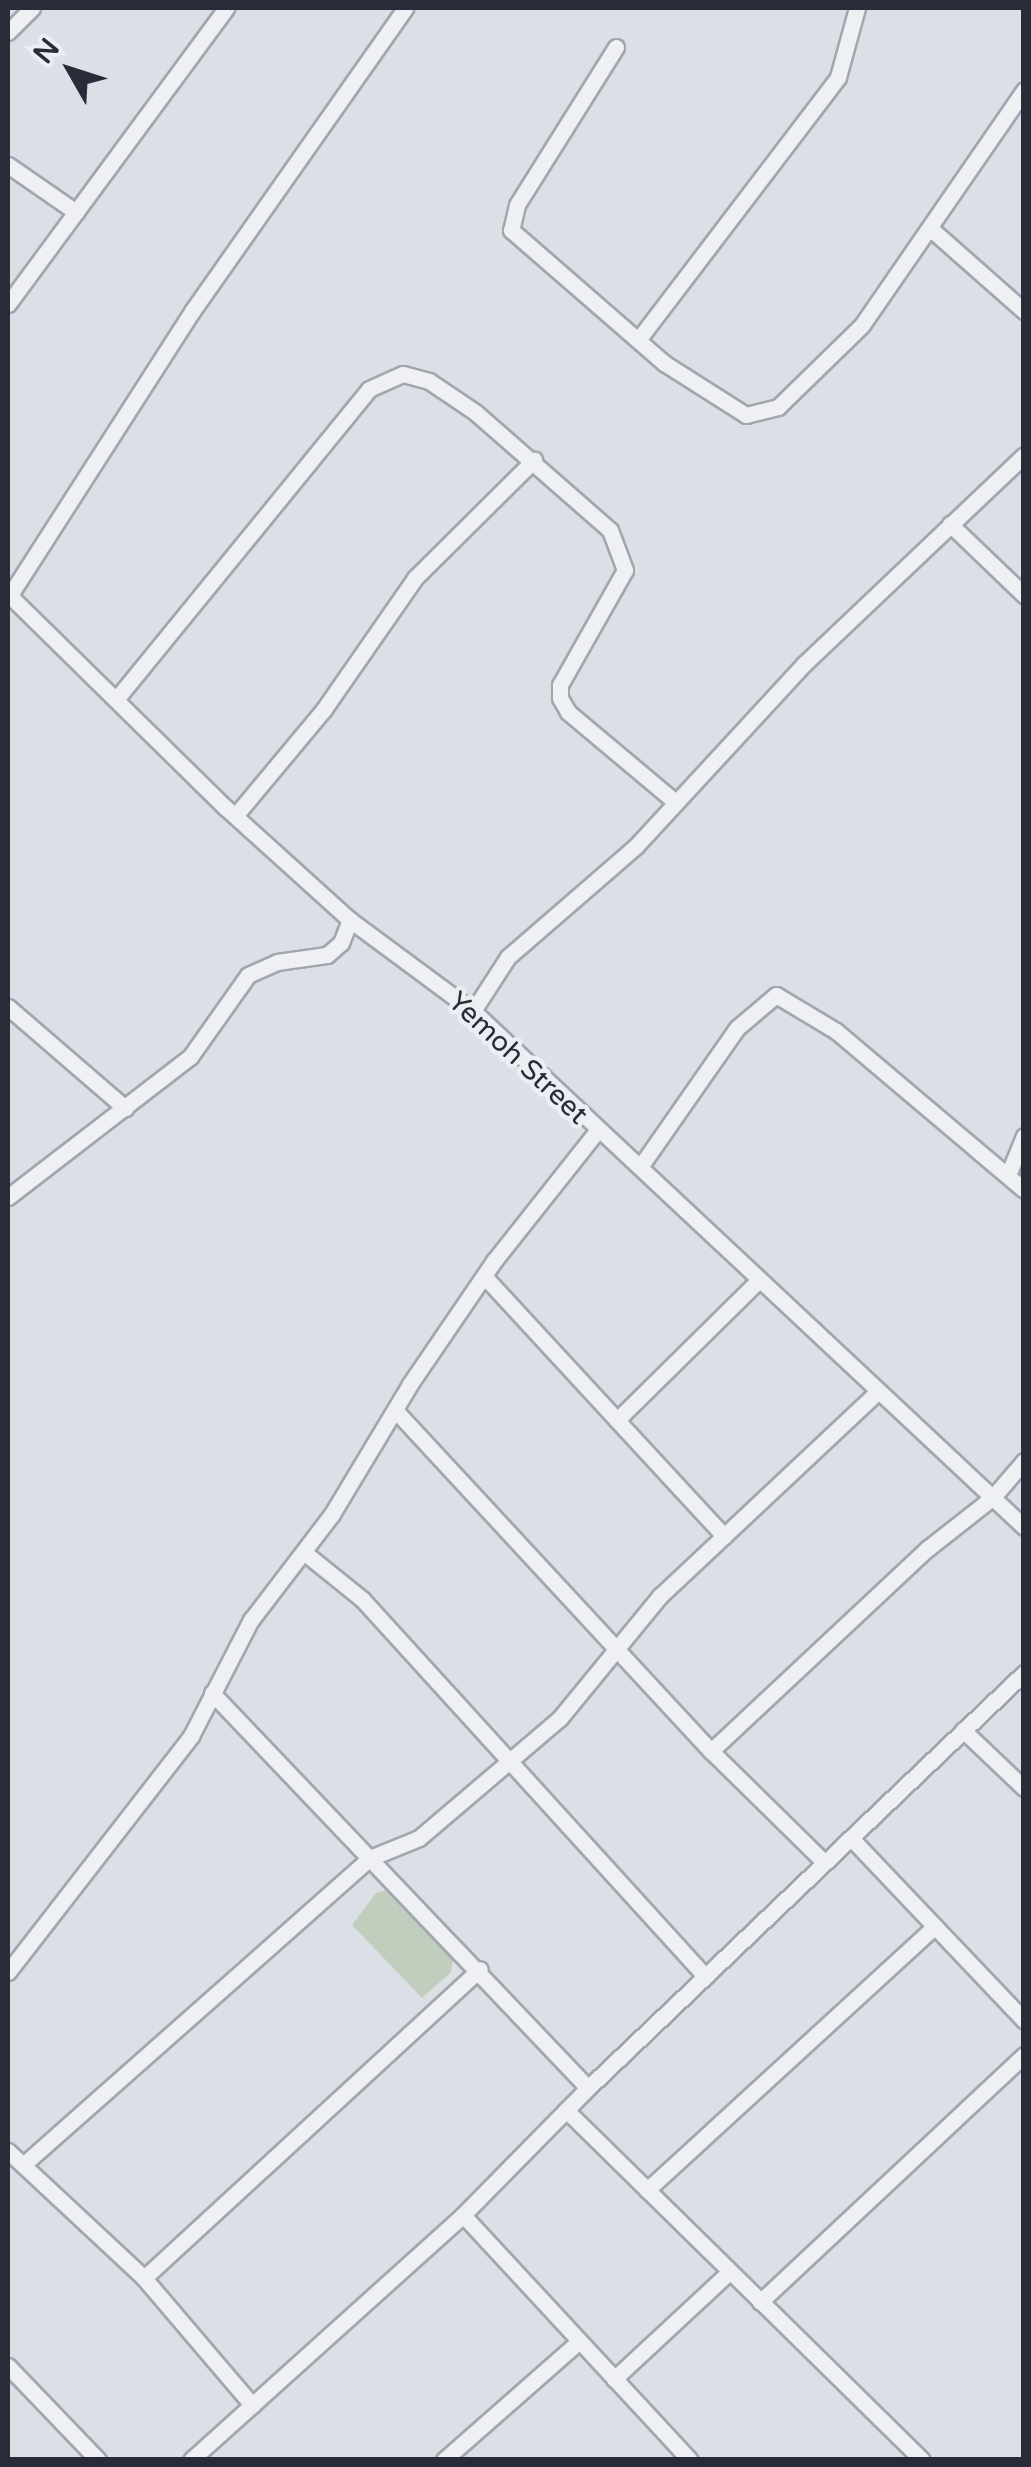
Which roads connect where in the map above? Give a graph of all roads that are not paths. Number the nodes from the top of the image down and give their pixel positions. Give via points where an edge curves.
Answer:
1 (32, 8) edge
2 (226, 8) edge
3 (405, 8) edge
4 (853, 11) edge
5 (8, 32) edge
6 (616, 47) dead end
7 (1024, 90) edge
8 (8, 165) edge
9 (76, 212) junction
10 (932, 230) junction
11 (8, 304) edge
12 (1024, 311) edge
13 (638, 340) junction
14 (1024, 455) edge
15 (534, 460) junction
16 (950, 524) junction
17 (1024, 595) edge
18 (8, 596) edge
19 (118, 697) junction
20 (674, 801) junction
21 (235, 816) junction
22 (350, 920) junction
23 (8, 1007) edge
24 (472, 1011) junction
25 (125, 1108) junction
26 (597, 1131) junction
27 (1024, 1136) edge
28 (640, 1168) junction
29 (1008, 1175) junction
30 (1024, 1190) edge
31 (8, 1197) edge
32 (484, 1276) junction
33 (757, 1282) junction
34 (875, 1394) junction
35 (395, 1410) junction
36 (617, 1420) junction
37 (1024, 1461) edge
38 (992, 1497) junction
39 (1024, 1527) edge
40 (724, 1536) junction
41 (305, 1553) junction
42 (619, 1648) junction
43 (1024, 1673) edge
44 (212, 1692) junction
45 (963, 1730) junction
46 (711, 1751) junction
47 (510, 1762) junction
48 (1024, 1788) edge
49 (851, 1838) junction
50 (370, 1858) junction
51 (824, 1862) junction
52 (932, 1929) junction
53 (480, 1969) junction
54 (8, 1972) edge
55 (704, 1976) junction
56 (1024, 2020) edge
57 (1024, 2055) edge
58 (588, 2088) junction
59 (566, 2110) junction
60 (8, 2150) edge
61 (23, 2165) junction
62 (648, 2190) junction
63 (463, 2216) junction
64 (729, 2272) junction
65 (144, 2278) junction
66 (760, 2302) junction
67 (577, 2343) junction
68 (8, 2366) edge
69 (614, 2380) junction
70 (252, 2404) junction
71 (98, 2460) edge
72 (191, 2460) edge
73 (444, 2460) edge
74 (690, 2460) edge
75 (922, 2460) edge

1 - 5 street
2 - 9 street
3 - 18 street via 194,310
4 - 13 street via 838,77
6 - 13 street via 517,205 510,230
7 - 10 street
8 - 9 street
9 - 11 street
10 - 12 street
10 - 13 street via 862,325 778,407 746,415
14 - 16 street
15 - 19 street via 429,381 403,374 369,389
15 - 20 street via 610,530 624,570 560,685 560,698 568,712
15 - 21 street via 415,578 324,709
16 - 17 street
16 - 20 street
18 - 19 street, Yemoh Street
19 - 21 street, Yemoh Street
20 - 24 street via 636,846 508,957
21 - 22 street, Yemoh Street
22 - 24 street, Yemoh Street
22 - 25 street via 342,943 327,955 277,962 248,975 190,1057
23 - 25 street
24 - 26 street, Yemoh Street
25 - 31 street
26 - 28 street, Yemoh Street
26 - 32 street
27 - 29 street
28 - 29 street via 738,1028 776,995 836,1031
28 - 33 street, Yemoh Street
29 - 30 street
32 - 35 street
32 - 36 street
33 - 34 street, Yemoh Street
33 - 36 street
34 - 38 street, Yemoh Street
34 - 40 street
35 - 41 street
35 - 42 street
36 - 40 street
37 - 38 street
38 - 39 street, Yemoh Street
38 - 46 street
40 - 42 street via 660,1596
41 - 44 street via 251,1620
41 - 47 street via 362,1600
42 - 46 street
42 - 47 street via 560,1718
43 - 45 street
44 - 50 street
44 - 54 street via 191,1736
45 - 48 street
45 - 49 street
46 - 51 street
47 - 50 street via 420,1838
47 - 55 street
49 - 51 street
49 - 52 street
50 - 53 street
50 - 61 street
51 - 55 street
52 - 56 street
52 - 62 street
53 - 58 street
53 - 65 street
55 - 58 street
57 - 66 street
58 - 59 street
59 - 62 street
59 - 63 street
60 - 61 street
61 - 65 street
62 - 64 street
63 - 67 street
63 - 70 street
64 - 66 street
64 - 69 street
65 - 70 street
66 - 75 street
67 - 69 street
67 - 73 street
68 - 71 street
69 - 74 street
70 - 72 street

